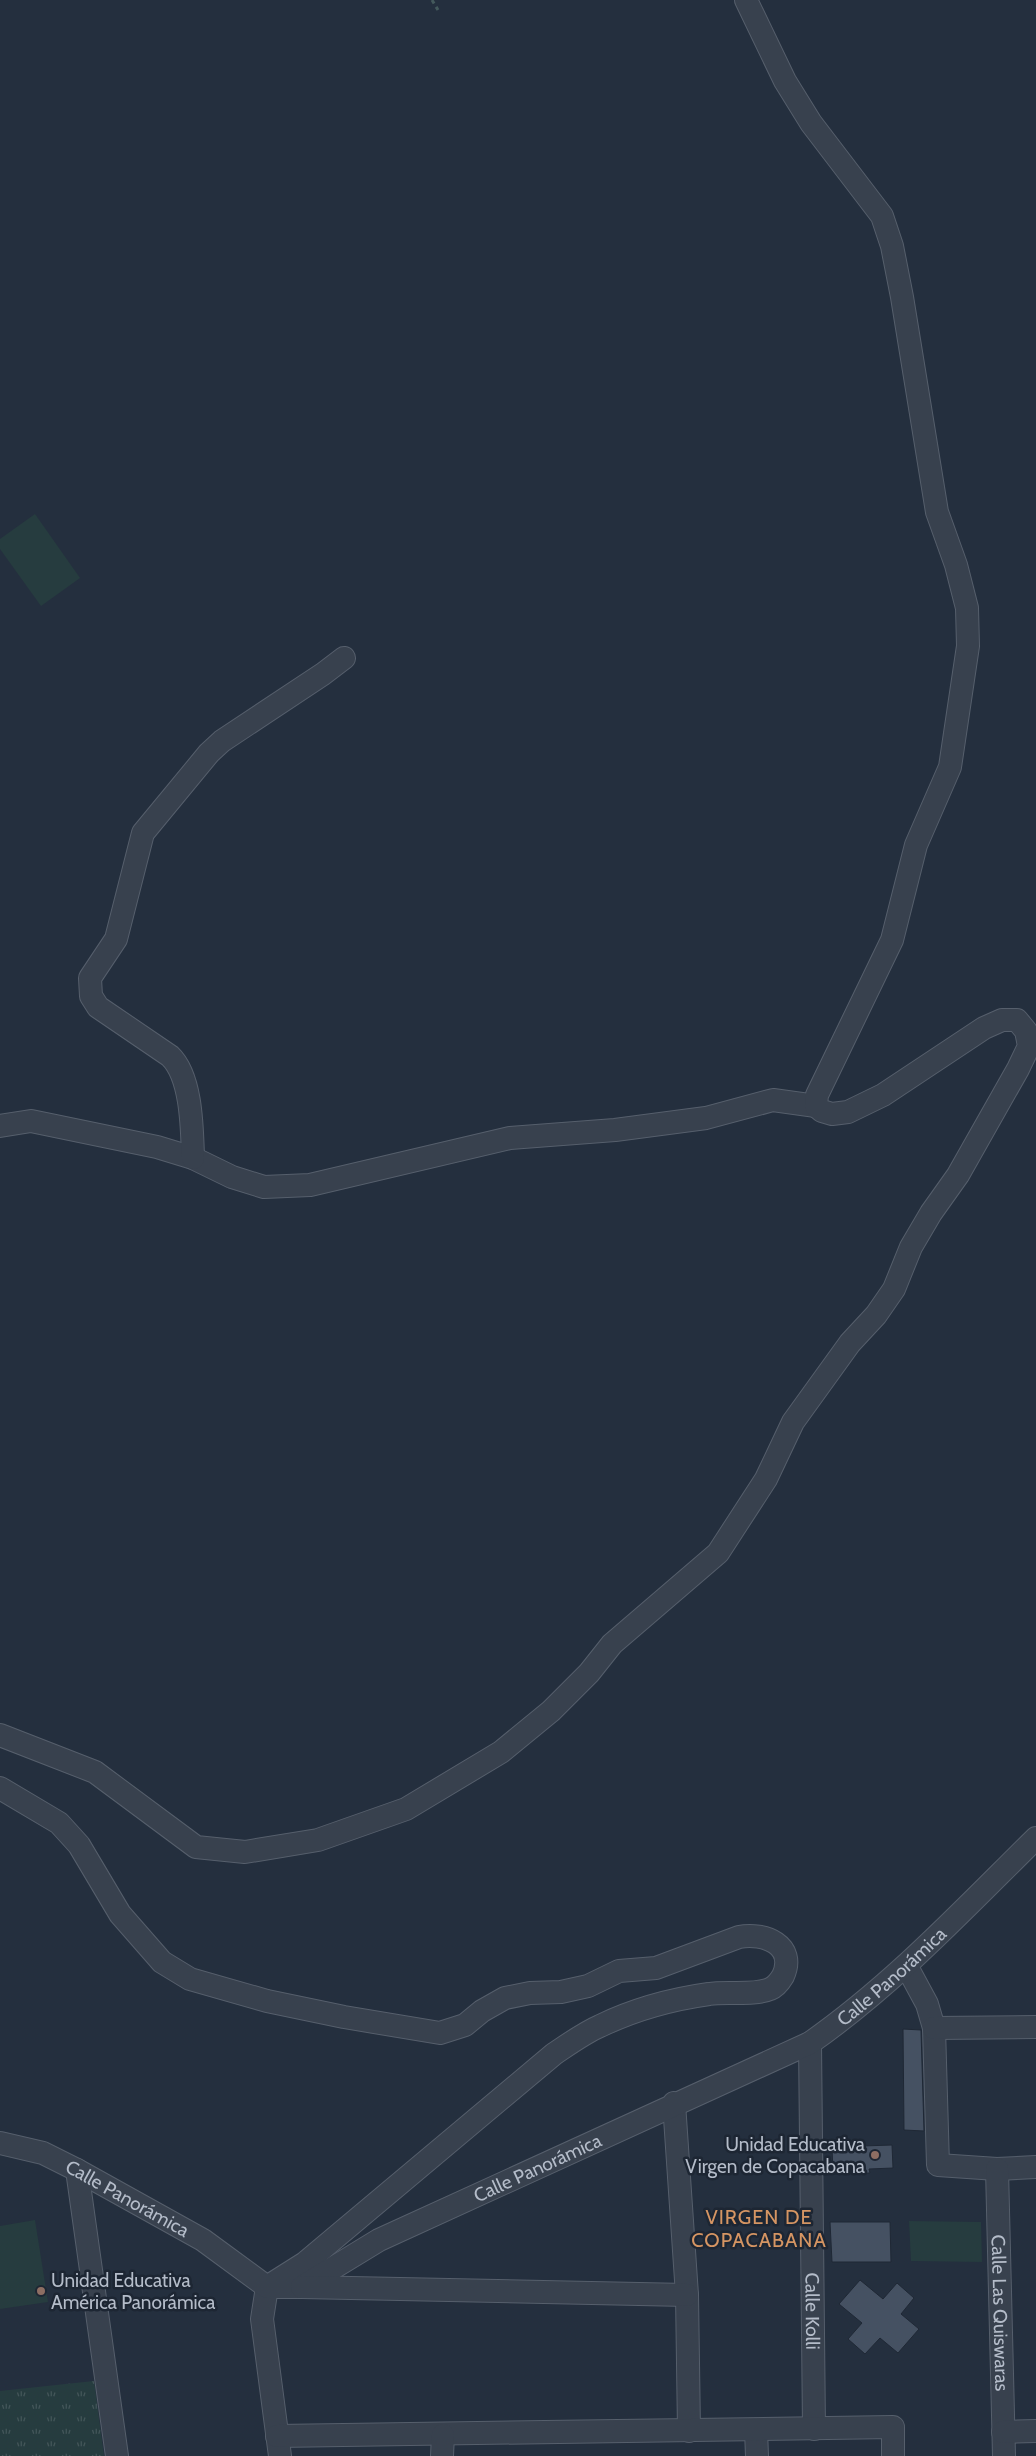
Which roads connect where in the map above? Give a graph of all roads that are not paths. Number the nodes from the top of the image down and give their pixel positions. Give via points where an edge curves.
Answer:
1 (746, 0) edge
2 (344, 658) dead end
3 (816, 1106) junction
4 (0, 1126) edge
5 (193, 1158) junction
6 (0, 1735) edge
7 (0, 1788) edge
8 (1036, 1838) edge
9 (907, 1967) junction
10 (1036, 2027) edge
11 (934, 2028) junction
12 (810, 2043) junction
13 (674, 2103) junction
14 (0, 2143) edge
15 (1036, 2167) edge
16 (997, 2169) junction
17 (77, 2170) junction
18 (268, 2287) junction
19 (302, 2287) junction
20 (687, 2295) junction
21 (814, 2429) junction
22 (756, 2430) junction
23 (689, 2431) junction
24 (1036, 2431) edge
25 (1003, 2432) junction
26 (443, 2445) edge
27 (278, 2446) edge
28 (117, 2456) edge
29 (757, 2456) edge
30 (893, 2456) edge
31 (1004, 2456) edge

1 - 3 street via 785,80 810,122 882,216 892,246 902,297 937,512 967,608 968,646 950,767 916,845 892,940 817,1096
2 - 5 street via 222,741 148,823 138,843 116,939 90,978 91,996 98,1006 170,1056 179,1066 185,1079
3 - 5 street via 773,1100 706,1118 615,1130 510,1138 310,1186 264,1188
3 - 6 street via 822,1112 832,1114 848,1112 883,1095 984,1028 1002,1020 1017,1020 1026,1031 1028,1046 1018,1069 958,1175 911,1246 894,1289 793,1422 766,1479 718,1553 612,1644 589,1673 551,1711 501,1752 406,1809 318,1840 245,1852 196,1847 95,1772
4 - 5 street via 31,1121 157,1147
7 - 18 street via 59,1823 89,1860 120,1914 162,1962 190,1979 286,2005 440,2033 465,2025 505,1998 588,1986 619,1971 656,1968 739,1937 765,1937 777,1944 785,1955 786,1968 780,1982 770,1990 709,1994 657,2005 600,2026 554,2054 305,2263
8 - 9 street, Calle Panorámica
9 - 11 street via 927,2004
9 - 12 street, Calle Panorámica via 848,2017
10 - 11 street
11 - 16 street via 938,2165
12 - 13 street, Calle Panorámica
12 - 21 street, Calle Kolli
13 - 19 street, Calle Panorámica via 379,2240
13 - 20 street
14 - 17 street, Calle Panorámica via 43,2153
15 - 16 street
16 - 25 street, Calle Las Quiswaras
17 - 18 street, Calle Panorámica via 203,2240
17 - 28 street
18 - 19 street
18 - 27 street via 262,2319
19 - 20 street
20 - 23 street
21 - 22 street
21 - 30 street via 893,2428
22 - 23 street
22 - 29 street
23 - 26 street
24 - 25 street
25 - 31 street, Calle Las Quiswaras
26 - 27 street

